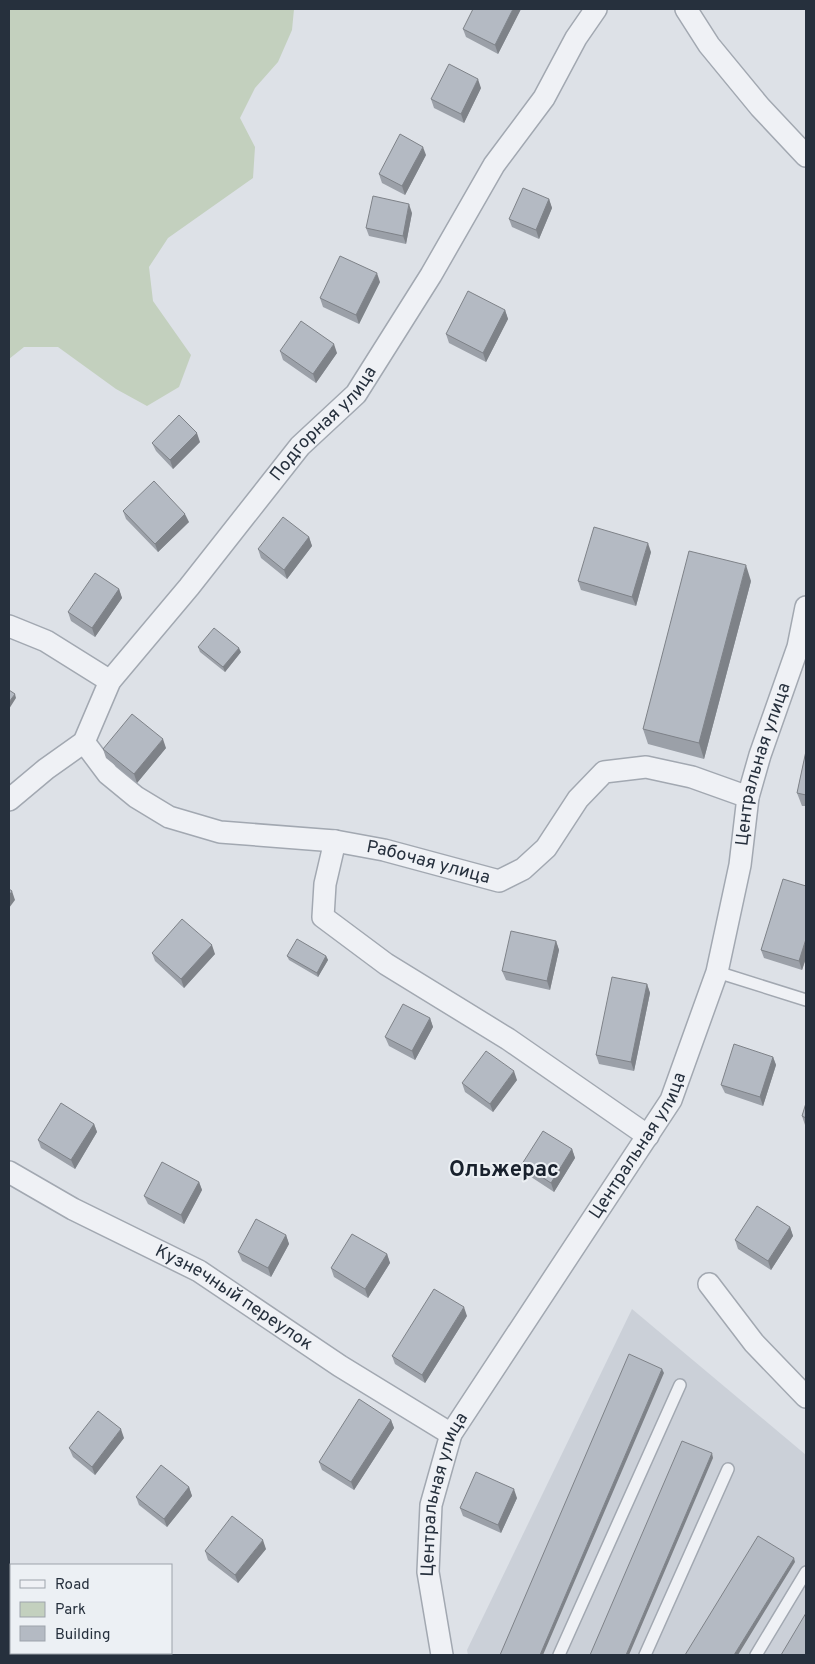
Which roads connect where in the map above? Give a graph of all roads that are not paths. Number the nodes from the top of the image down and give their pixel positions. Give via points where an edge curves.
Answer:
1 (596, 9) edge
2 (686, 9) edge
3 (806, 156) edge
4 (806, 607) edge
5 (9, 626) edge
6 (802, 649) edge
7 (110, 682) junction
8 (84, 742) junction
9 (748, 798) junction
10 (9, 800) edge
11 (335, 841) junction
12 (717, 972) junction
13 (806, 1000) edge
14 (648, 1136) junction
15 (9, 1172) edge
16 (709, 1284) dead end
17 (680, 1385) dead end
18 (806, 1397) edge
19 (451, 1434) junction
20 (728, 1469) dead end
21 (806, 1572) edge
22 (442, 1655) edge
23 (558, 1655) edge
24 (645, 1655) edge
25 (756, 1655) edge

1 - 7 street, Подгорная улица via 576,38 544,98 494,165 431,275 356,394 300,446
2 - 3 street via 709,46
4 - 6 street, Центральная улица
5 - 7 street via 46,640
6 - 9 street, Центральная улица via 760,755
7 - 8 street, Подгорная улица
8 - 10 street
8 - 11 street, Рабочая улица via 108,774 136,797 169,816 220,832
9 - 11 street, Рабочая улица via 692,777 646,767 604,772 578,800 546,848 524,869 499,881 384,850
9 - 12 street, Центральная улица via 740,865
11 - 14 street via 325,884 323,917 386,964 508,1039
12 - 13 lane
12 - 14 street, Центральная улица via 671,1100
14 - 19 street, Центральная улица
15 - 19 street, Кузнечный переулок via 73,1209 199,1271 340,1366
16 - 18 street via 754,1343
17 - 23 lane
19 - 22 street, Центральная улица via 431,1505 428,1562
20 - 24 lane
21 - 25 lane

